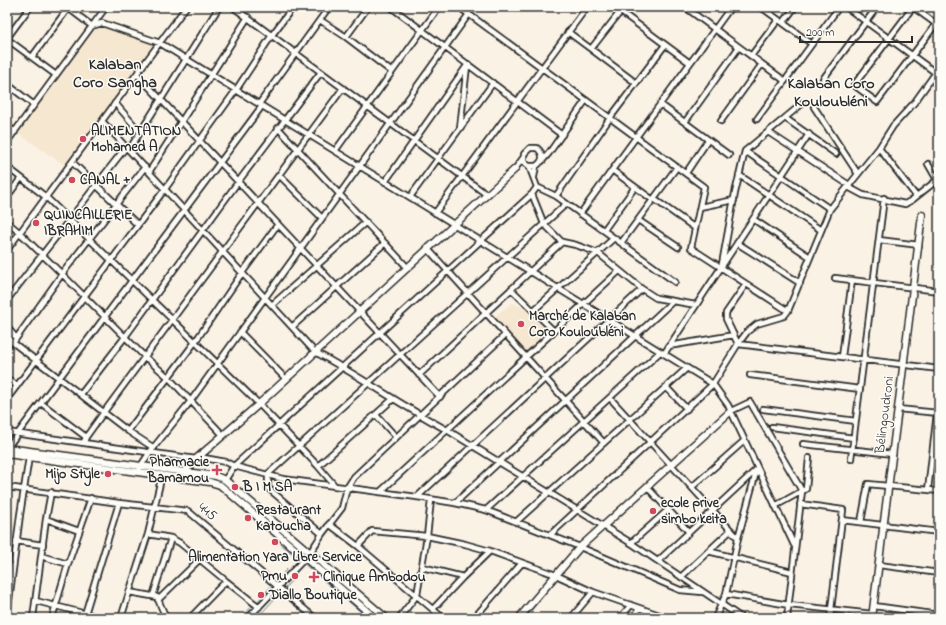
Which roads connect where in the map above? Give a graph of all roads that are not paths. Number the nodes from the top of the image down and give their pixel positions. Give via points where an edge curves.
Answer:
1 (30, 7) edge
2 (68, 7) edge
3 (106, 7) edge
4 (186, 7) edge
5 (219, 7) edge
6 (233, 7) edge
7 (293, 7) edge
8 (329, 7) edge
9 (368, 7) edge
10 (391, 7) edge
11 (439, 7) edge
12 (460, 7) edge
13 (587, 7) edge
14 (624, 7) edge
15 (685, 7) edge
16 (695, 7) edge
17 (731, 7) edge
18 (795, 7) edge
19 (839, 7) edge
20 (846, 7) edge
21 (877, 7) edge
22 (913, 7) edge
23 (765, 8) edge
24 (621, 12) junction
25 (691, 12) junction
26 (469, 14) junction
27 (248, 18) junction
28 (320, 20) junction
29 (778, 20) junction
30 (866, 21) junction
31 (783, 23) junction
32 (937, 25) edge
33 (92, 26) junction
34 (715, 29) junction
35 (422, 30) junction
36 (568, 32) junction
37 (272, 36) junction
38 (346, 37) junction
39 (7, 38) edge
40 (889, 38) junction
41 (160, 43) junction
42 (812, 44) junction
43 (665, 45) junction
44 (445, 47) junction
45 (739, 47) junction
46 (591, 49) junction
47 (296, 53) junction
48 (912, 55) junction
49 (751, 56) junction
50 (32, 58) junction
51 (186, 59) junction
52 (690, 63) junction
53 (468, 64) junction
54 (762, 64) junction
55 (542, 68) junction
56 (938, 70) edge
57 (320, 72) junction
58 (392, 72) junction
59 (137, 74) junction
60 (211, 74) junction
61 (56, 75) junction
62 (823, 79) dead end
63 (785, 81) junction
64 (493, 83) junction
65 (636, 83) junction
66 (7, 84) edge
67 (343, 88) junction
68 (236, 90) junction
69 (161, 99) junction
70 (586, 100) junction
71 (517, 101) junction
72 (115, 103) junction
73 (803, 103) dead end
74 (660, 104) junction
75 (34, 105) junction
76 (260, 105) junction
77 (367, 106) junction
78 (814, 107) dead end
79 (610, 118) junction
80 (757, 118) dead end
81 (785, 118) junction
82 (284, 120) junction
83 (102, 121) junction
84 (181, 121) junction
85 (721, 121) dead end
86 (685, 122) junction
87 (390, 123) junction
88 (7, 126) edge
89 (278, 128) junction
90 (460, 128) junction
91 (15, 132) junction
92 (140, 132) junction
93 (768, 132) junction
94 (809, 134) junction
95 (309, 135) junction
96 (562, 135) junction
97 (636, 137) junction
98 (708, 140) junction
99 (200, 141) junction
100 (414, 141) junction
101 (7, 142) edge
102 (128, 148) junction
103 (879, 148) junction
104 (298, 149) junction
105 (335, 151) junction
106 (797, 151) junction
107 (745, 152) junction
108 (549, 153) junction
109 (542, 154) junction
110 (836, 154) dead end
111 (729, 155) dead end
112 (523, 158) junction
113 (438, 159) junction
114 (542, 161) junction
115 (72, 162) junction
116 (220, 162) junction
117 (928, 164) dead end
118 (528, 165) junction
119 (360, 166) junction
120 (536, 166) junction
121 (7, 167) edge
122 (145, 167) junction
123 (677, 167) junction
124 (515, 169) junction
125 (612, 170) junction
126 (149, 172) junction
127 (686, 173) junction
128 (858, 174) junction
129 (279, 175) junction
130 (739, 175) junction
131 (781, 176) junction
132 (462, 177) junction
133 (534, 177) junction
134 (21, 178) junction
135 (238, 182) junction
136 (385, 182) junction
137 (96, 185) junction
138 (848, 186) junction
139 (537, 187) junction
140 (635, 187) junction
141 (165, 189) junction
142 (340, 194) junction
143 (486, 194) junction
144 (532, 194) junction
145 (769, 195) junction
146 (556, 196) junction
147 (916, 196) junction
148 (7, 197) edge
149 (46, 197) junction
150 (410, 197) junction
151 (884, 198) junction
152 (653, 200) junction
153 (734, 200) junction
154 (258, 203) junction
155 (116, 204) junction
156 (566, 204) junction
157 (700, 207) junction
158 (830, 209) junction
159 (185, 210) junction
160 (436, 213) junction
161 (580, 214) junction
162 (922, 215) dead end
163 (322, 218) junction
164 (753, 219) junction
165 (69, 220) junction
166 (638, 220) junction
167 (7, 222) edge
168 (366, 222) junction
169 (278, 224) junction
170 (454, 224) junction
171 (544, 224) junction
172 (138, 225) junction
173 (695, 228) junction
174 (203, 230) junction
175 (604, 230) junction
176 (821, 230) junction
177 (20, 232) junction
178 (614, 238) junction
179 (89, 239) junction
180 (879, 240) junction
181 (481, 241) junction
182 (385, 242) junction
183 (562, 242) junction
184 (621, 243) junction
185 (737, 243) junction
186 (919, 245) junction
187 (8, 248) edge
188 (300, 248) junction
189 (427, 248) junction
190 (678, 248) dead end
191 (223, 252) junction
192 (598, 253) junction
193 (42, 255) junction
194 (507, 257) junction
195 (810, 257) junction
196 (111, 260) junction
197 (316, 266) junction
198 (407, 267) junction
199 (721, 267) junction
200 (619, 271) junction
201 (448, 272) junction
202 (531, 272) junction
203 (242, 273) junction
204 (62, 274) junction
205 (835, 278) dead end
206 (132, 280) junction
207 (852, 280) junction
208 (675, 282) dead end
209 (800, 283) junction
210 (874, 283) junction
211 (746, 284) junction
212 (336, 286) junction
213 (913, 288) junction
214 (558, 289) junction
215 (642, 289) junction
216 (511, 290) junction
217 (939, 291) edge
218 (467, 293) junction
219 (84, 296) junction
220 (265, 298) junction
221 (7, 300) edge
222 (151, 300) junction
223 (673, 301) junction
224 (584, 304) junction
225 (272, 305) junction
226 (696, 305) junction
227 (359, 311) junction
228 (533, 311) junction
229 (788, 311) junction
230 (486, 314) junction
231 (105, 317) junction
232 (172, 320) junction
233 (609, 320) junction
234 (7, 327) edge
235 (292, 327) junction
236 (240, 332) junction
237 (554, 332) junction
238 (380, 333) junction
239 (734, 334) junction
240 (506, 335) junction
241 (635, 336) junction
242 (125, 337) junction
243 (7, 338) edge
244 (16, 338) junction
245 (195, 342) junction
246 (13, 343) junction
247 (738, 344) junction
248 (669, 346) junction
249 (315, 352) junction
250 (662, 353) junction
251 (400, 354) junction
252 (144, 357) junction
253 (842, 357) junction
254 (526, 358) junction
255 (36, 360) junction
256 (864, 360) junction
257 (218, 364) junction
258 (904, 365) junction
259 (343, 367) junction
260 (687, 368) junction
261 (939, 369) edge
262 (750, 375) dead end
263 (420, 376) junction
264 (168, 377) junction
265 (7, 378) edge
266 (59, 378) junction
267 (286, 379) junction
268 (545, 379) junction
269 (368, 383) junction
270 (713, 384) junction
271 (17, 386) junction
272 (666, 387) junction
273 (860, 389) junction
274 (81, 394) junction
275 (440, 397) junction
276 (610, 398) junction
277 (7, 399) edge
278 (392, 399) junction
279 (565, 401) junction
280 (190, 402) junction
281 (41, 403) junction
282 (259, 404) junction
283 (686, 409) junction
284 (763, 409) dead end
285 (898, 409) junction
286 (731, 411) junction
287 (104, 412) junction
288 (938, 413) edge
289 (376, 414) junction
290 (420, 416) junction
291 (630, 420) junction
292 (856, 421) junction
293 (584, 422) junction
294 (279, 425) junction
295 (772, 427) dead end
296 (447, 430) junction
297 (128, 431) junction
298 (7, 432) edge
299 (18, 434) junction
300 (223, 435) junction
301 (86, 437) junction
302 (396, 437) junction
303 (854, 438) junction
304 (744, 440) junction
305 (84, 442) junction
306 (650, 442) junction
307 (604, 443) junction
308 (803, 444) dead end
309 (299, 446) junction
310 (472, 446) junction
311 (7, 448) edge
312 (154, 448) junction
313 (853, 450) junction
314 (150, 452) junction
315 (7, 454) edge
316 (893, 454) junction
317 (29, 457) junction
318 (808, 458) dead end
319 (196, 459) junction
320 (851, 459) dead end
321 (499, 462) junction
322 (671, 465) junction
323 (234, 466) junction
324 (318, 466) junction
325 (140, 469) junction
326 (757, 469) junction
327 (184, 472) junction
328 (268, 474) junction
329 (162, 475) junction
330 (523, 477) junction
331 (226, 480) junction
332 (334, 486) junction
333 (889, 486) junction
334 (7, 487) edge
335 (647, 487) junction
336 (692, 487) junction
337 (347, 488) junction
338 (24, 489) junction
339 (928, 490) junction
340 (802, 491) junction
341 (939, 491) edge
342 (51, 492) junction
343 (380, 492) junction
344 (548, 493) junction
345 (417, 497) junction
346 (91, 498) junction
347 (431, 500) junction
348 (119, 503) junction
349 (455, 503) junction
350 (800, 504) junction
351 (775, 506) junction
352 (154, 507) junction
353 (486, 510) junction
354 (577, 510) junction
355 (668, 510) junction
356 (713, 510) junction
357 (46, 519) junction
358 (842, 520) junction
359 (516, 522) junction
360 (861, 522) junction
361 (329, 524) junction
362 (884, 525) junction
363 (604, 526) junction
364 (731, 530) junction
365 (79, 531) junction
366 (689, 532) junction
367 (939, 532) edge
368 (148, 534) junction
369 (322, 534) junction
370 (550, 535) junction
371 (427, 536) junction
372 (171, 538) junction
373 (738, 538) junction
374 (16, 541) junction
375 (631, 543) junction
376 (42, 545) junction
377 (794, 545) junction
378 (358, 546) junction
379 (580, 547) junction
380 (490, 551) junction
381 (708, 551) junction
382 (310, 553) junction
383 (41, 556) junction
384 (733, 558) junction
385 (200, 559) junction
386 (306, 559) junction
387 (658, 561) junction
388 (522, 563) junction
389 (68, 564) junction
390 (879, 565) junction
391 (422, 568) junction
392 (792, 572) junction
393 (939, 572) edge
394 (556, 575) junction
395 (681, 576) junction
396 (463, 577) junction
397 (226, 581) junction
398 (278, 587) junction
399 (129, 592) junction
400 (593, 592) junction
401 (703, 592) junction
402 (726, 594) junction
403 (417, 595) junction
404 (8, 596) edge
405 (154, 596) junction
406 (158, 600) junction
407 (36, 601) junction
408 (722, 604) junction
409 (631, 605) junction
410 (789, 605) junction
411 (874, 606) junction
412 (56, 607) junction
413 (259, 607) junction
414 (639, 608) junction
415 (434, 609) junction
416 (831, 609) junction
417 (85, 614) junction
418 (939, 615) edge
419 (7, 616) edge
420 (873, 616) edge
421 (311, 617) edge
422 (33, 618) edge
423 (52, 618) edge
424 (102, 618) edge
425 (121, 618) edge
426 (166, 618) edge
427 (190, 618) edge
428 (248, 618) edge
429 (375, 618) edge
430 (386, 618) edge
431 (399, 618) edge
432 (443, 618) edge
433 (474, 618) edge
434 (520, 618) edge
435 (571, 618) edge
436 (620, 618) edge
437 (633, 618) edge
438 (668, 618) edge
439 (715, 618) edge
440 (742, 618) edge
441 (787, 618) edge
442 (830, 618) edge

1 - 39 street
2 - 33 street
2 - 50 street
3 - 33 street
4 - 41 street
5 - 51 street
6 - 27 street
7 - 37 street
8 - 28 street
9 - 38 street
10 - 35 street
11 - 35 street
12 - 26 street
13 - 36 street
14 - 24 street
15 - 25 street
16 - 25 street
17 - 34 street
18 - 31 street
19 - 42 street
20 - 30 street
21 - 30 street
22 - 32 street
22 - 40 street
23 - 29 street
24 - 43 street
24 - 46 street
25 - 34 street
26 - 44 street
26 - 55 street
27 - 37 street
27 - 60 street
28 - 38 street
28 - 47 street
29 - 31 street
29 - 49 street
30 - 40 street
30 - 62 street
31 - 42 street
32 - 48 street
33 - 41 street via 102,23
33 - 61 street
34 - 45 street
34 - 52 street
35 - 44 street
35 - 58 street
36 - 46 street
36 - 55 street
37 - 47 street
37 - 68 street
38 - 58 street
39 - 50 street
40 - 48 street
40 - 48 street via 854,85 877,102
41 - 51 street
41 - 59 street
42 - 63 street
43 - 52 street
43 - 65 street
44 - 53 street
44 - 87 street
45 - 49 street
45 - 86 street
46 - 65 street
47 - 57 street
47 - 76 street
48 - 56 street
49 - 54 street
50 - 61 street
51 - 60 street
51 - 69 street
52 - 74 street
53 - 64 street
53 - 90 street
53 - 100 street
54 - 63 street
54 - 85 street
55 - 70 street
55 - 71 street
56 - 103 street via 893,126
57 - 67 street
57 - 82 street
58 - 77 street
59 - 69 street
59 - 72 street
60 - 68 street
60 - 84 street
61 - 75 street
63 - 80 street
64 - 71 street
64 - 90 street
65 - 79 street
66 - 75 street
67 - 77 street
67 - 95 street
68 - 76 street
68 - 99 street
69 - 84 street
69 - 92 street
70 - 79 street
70 - 96 street
71 - 96 street
71 - 132 street
72 - 83 street
72 - 92 street
73 - 81 street
74 - 86 street
74 - 97 street
75 - 91 street
76 - 82 street
76 - 116 street
77 - 87 street
77 - 105 street
78 - 128 street
79 - 97 street
79 - 146 street
81 - 93 street
81 - 94 street
82 - 89 street
82 - 95 street
83 - 102 street
83 - 115 street
84 - 99 street
84 - 126 street
86 - 98 street
87 - 100 street
87 - 119 street
88 - 91 street
89 - 104 street
89 - 135 street
90 - 113 street
91 - 101 street
92 - 102 street
93 - 106 street
93 - 107 street
94 - 106 street
94 - 110 street
95 - 104 street
95 - 105 street
96 - 108 street
97 - 123 street
97 - 125 street
98 - 111 street
98 - 127 street
99 - 116 street
99 - 141 street
100 - 113 street
100 - 136 street
102 - 122 street
102 - 137 street
103 - 128 street
103 - 147 street
104 - 129 street
104 - 142 street
105 - 119 street
106 - 131 street
106 - 138 street
107 - 130 street
107 - 131 street
108 - 109 street
108 - 114 street
109 - 112 street via 537,148 530,148
109 - 114 street
112 - 118 street
112 - 124 street
113 - 132 street
113 - 150 street
114 - 120 street
115 - 137 street
115 - 149 street
116 - 135 street
116 - 159 street
117 - 147 street via 936,181
118 - 120 street
118 - 124 street
118 - 133 street
119 - 136 street
119 - 142 street
120 - 133 street
121 - 134 street
122 - 126 street
122 - 155 street
123 - 127 street
123 - 152 street
124 - 143 street
125 - 140 street
125 - 161 street
126 - 141 street
127 - 157 street via 704,187
128 - 138 street
129 - 154 street
129 - 163 street
130 - 145 street
130 - 153 street
131 - 145 street
131 - 158 street
132 - 143 street
132 - 160 street
133 - 139 street
134 - 148 street
134 - 149 street
135 - 154 street
135 - 174 street
136 - 150 street
137 - 155 street
137 - 165 street
138 - 151 street via 864,195
138 - 158 street
139 - 144 street
139 - 146 street
140 - 152 street
140 - 175 street
141 - 159 street
141 - 172 street
142 - 163 street
142 - 168 street
143 - 170 street
144 - 171 street
144 - 181 street
145 - 164 street
145 - 176 street
146 - 156 street
147 - 151 street via 905,204
149 - 165 street
149 - 177 street
150 - 160 street
151 - 180 street
152 - 166 street
152 - 173 street
153 - 157 street
153 - 199 street
154 - 169 street
154 - 191 street
155 - 172 street
155 - 179 street
156 - 161 street
156 - 171 street
157 - 173 street
158 - 176 street
159 - 174 street
159 - 206 street
160 - 170 street
161 - 175 street
162 - 186 street, Bélingoudroni
163 - 188 street
164 - 185 street
164 - 195 street
165 - 179 street
165 - 193 street
166 - 184 street
166 - 190 street
167 - 177 street
168 - 182 street
168 - 197 street
169 - 188 street
169 - 203 street
170 - 181 street
170 - 189 street
171 - 183 street
171 - 194 street
172 - 196 street
173 - 199 street via 691,248
174 - 191 street
174 - 222 street
175 - 178 street
176 - 195 street
177 - 187 street
177 - 193 street
178 - 184 street
178 - 192 street
179 - 196 street
179 - 204 street
180 - 186 street
180 - 210 street
181 - 194 street
181 - 201 street
182 - 198 street
182 - 212 street
183 - 192 street
183 - 202 street
184 - 208 street
185 - 199 street
185 - 209 street
186 - 213 street, Bélingoudroni
188 - 197 street
188 - 220 street
189 - 198 street
189 - 201 street
191 - 203 street
191 - 232 street
192 - 200 street
192 - 214 street
193 - 204 street
193 - 221 street
194 - 202 street
194 - 218 street
195 - 209 street
196 - 206 street
196 - 219 street
197 - 212 street
197 - 225 street
198 - 227 street
199 - 211 street
199 - 226 street
200 - 215 street
200 - 224 street
201 - 218 street
201 - 238 street
202 - 214 street
202 - 216 street
203 - 220 street
203 - 245 street
204 - 219 street
204 - 244 street
205 - 207 street
206 - 222 street
206 - 231 street
207 - 210 street
207 - 253 street
209 - 229 street
210 - 213 street
210 - 256 street
211 - 229 street
211 - 239 street via 726,313 726,319
212 - 227 street
212 - 235 street
213 - 217 street
213 - 258 street, Bélingoudroni
214 - 224 street
214 - 228 street
215 - 223 street via 656,298
215 - 233 street
216 - 228 street
216 - 230 street
218 - 230 street
218 - 251 street
219 - 231 street
219 - 255 street
220 - 225 street
220 - 236 street
222 - 232 street
222 - 242 street
223 - 226 street
223 - 241 street
224 - 233 street
224 - 237 street
225 - 235 street
226 - 248 street
227 - 238 street
227 - 249 street
228 - 237 street
229 - 247 street via 784,316 757,324
230 - 240 street
230 - 263 street
231 - 242 street
231 - 266 street
232 - 245 street
232 - 252 street
233 - 241 street
233 - 268 street
234 - 244 street
235 - 249 street
236 - 257 street
236 - 267 street
237 - 254 street
238 - 251 street
238 - 259 street
239 - 247 street
239 - 248 street
240 - 254 street
240 - 275 street
241 - 250 street
241 - 279 street
242 - 252 street
242 - 274 street
243 - 246 street
244 - 246 street
245 - 257 street
245 - 264 street
246 - 255 street
247 - 253 street
247 - 270 street
248 - 250 street
249 - 259 street
249 - 267 street
250 - 260 street
250 - 276 street
251 - 263 street
251 - 269 street
252 - 264 street
252 - 287 street
253 - 256 street
254 - 268 street
254 - 296 street
255 - 266 street
255 - 271 street
256 - 258 street
256 - 273 street
257 - 280 street
257 - 282 street
258 - 261 street
258 - 285 street, Bélingoudroni
259 - 269 street
259 - 294 street
260 - 270 street
260 - 272 street
262 - 273 street
263 - 275 street
264 - 280 street
264 - 297 street
265 - 271 street
266 - 274 street
266 - 281 street
267 - 282 street
268 - 279 street
268 - 310 street
269 - 278 street
269 - 309 street
270 - 283 street
270 - 286 street
271 - 277 street
272 - 283 street
272 - 291 street
273 - 292 street
274 - 287 street
275 - 290 street
276 - 291 street
276 - 293 street
278 - 289 street
278 - 290 street
279 - 293 street
279 - 321 street
280 - 300 street
280 - 312 street
281 - 299 street
281 - 301 street
282 - 294 street
282 - 300 street
283 - 306 street
284 - 292 street
285 - 288 street
285 - 316 street, Bélingoudroni
286 - 304 street
286 - 322 street
286 - 340 street via 750,402
287 - 297 street
287 - 301 street
288 - 339 street
289 - 302 street
289 - 324 street
290 - 296 street
290 - 302 street
291 - 306 street
291 - 307 street
292 - 303 street
293 - 307 street
293 - 330 street
294 - 309 street
294 - 323 street
295 - 303 street
296 - 310 street
296 - 343 street
297 - 312 street
298 - 299 street
299 - 305 street
299 - 311 street
300 - 319 street
301 - 305 street
302 - 337 street via 354,477
303 - 313 street
304 - 326 street
304 - 336 street
305 - 314 street
306 - 322 street
306 - 354 street
307 - 344 street
308 - 313 street
309 - 324 street
309 - 328 street
310 - 321 street
310 - 345 street
311 - 325 street
312 - 314 street
313 - 316 street
313 - 320 street
314 - 319 street
314 - 325 street
315 - 317 street
316 - 333 street, Bélingoudroni
317 - 325 street
317 - 338 street
318 - 340 street via 806,489
319 - 323 street via 226,462
319 - 327 street
321 - 330 street
321 - 349 street
322 - 335 street
322 - 336 street
323 - 328 street
323 - 331 street
324 - 332 street
325 - 327 street
325 - 329 street
326 - 351 street
326 - 356 street
326 - 373 street
327 - 331 street via 216,476
328 - 332 street
328 - 369 street via 268,488
329 - 352 street
329 - 386 street via 215,483
330 - 344 street
330 - 353 street
331 - 382 street
332 - 337 street
333 - 339 street
333 - 360 street via 868,484
333 - 362 street, Bélingoudroni
334 - 338 street, 445
335 - 355 street
335 - 363 street
336 - 356 street
337 - 343 street
337 - 361 street via 342,508
338 - 342 street, 445
338 - 374 street
339 - 341 street
340 - 350 street
340 - 351 street
342 - 346 street, 445
342 - 357 street
343 - 345 street
344 - 354 street
344 - 359 street
345 - 347 street
346 - 348 street, 445
346 - 365 street
347 - 349 street
347 - 371 street
348 - 352 street, 445
348 - 417 street
349 - 353 street
350 - 358 street via 843,510
350 - 377 street
351 - 377 street
352 - 368 street
352 - 398 street, 445 via 188,511
353 - 359 street
354 - 363 street
354 - 370 street
355 - 366 street
355 - 375 street
356 - 364 street
356 - 366 street
357 - 365 street
357 - 376 street
358 - 360 street
358 - 416 street
359 - 370 street
360 - 362 street
361 - 369 street
361 - 378 street
362 - 367 street
362 - 390 street, Bélingoudroni
363 - 375 street
363 - 379 street
364 - 373 street
364 - 381 street
365 - 389 street
366 - 387 street
368 - 372 street
368 - 399 street
369 - 382 street
370 - 379 street
371 - 378 street via 372,531
371 - 380 street
371 - 391 street
372 - 385 street
372 - 405 street
373 - 384 street
374 - 376 street
374 - 404 street
375 - 387 street
376 - 383 street
377 - 392 street
378 - 403 street
379 - 394 street
379 - 401 street via 680,590
380 - 388 street
380 - 396 street
381 - 384 street
381 - 395 street
382 - 386 street
382 - 430 street
383 - 389 street
383 - 407 street
384 - 392 street
384 - 402 street
385 - 397 street
385 - 406 street
386 - 398 street
386 - 429 street
387 - 395 street
388 - 394 street
388 - 433 street
389 - 412 street
390 - 393 street
390 - 411 street, Bélingoudroni
391 - 396 street
391 - 403 street
392 - 410 street
394 - 400 street
394 - 434 street
395 - 401 street
396 - 415 street
397 - 413 street
397 - 427 street
398 - 413 street
398 - 421 street, 445
399 - 405 street
399 - 425 street
400 - 409 street
400 - 435 street
401 - 408 street
402 - 408 street
402 - 410 street
403 - 415 street
403 - 431 street
404 - 419 street
405 - 406 street
406 - 426 street
407 - 412 street
407 - 422 street
408 - 439 street
408 - 440 street
409 - 414 street
409 - 436 street
410 - 416 street
410 - 441 street
411 - 418 street
411 - 420 street, Bélingoudroni
412 - 417 street
412 - 423 street
413 - 428 street
414 - 437 street
414 - 438 street
415 - 432 street
416 - 420 street
416 - 442 street
417 - 424 street

